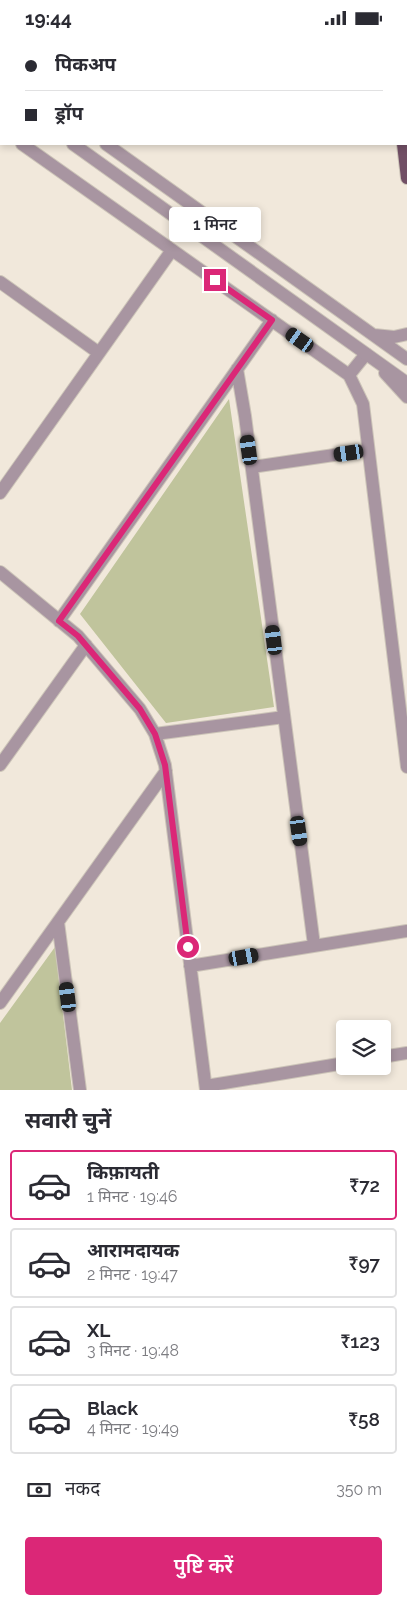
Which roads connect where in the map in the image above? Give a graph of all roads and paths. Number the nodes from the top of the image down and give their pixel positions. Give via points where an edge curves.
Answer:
1 (23, 145) edge
2 (74, 145) edge
3 (107, 145) edge
4 (402, 145) edge
5 (407, 178) edge
6 (172, 250) junction
7 (2, 286) edge
8 (272, 320) junction
9 (407, 333) edge
10 (374, 335) junction
11 (99, 353) junction
12 (366, 353) junction
13 (407, 359) edge
14 (237, 369) junction
15 (349, 375) junction
16 (407, 383) edge
17 (407, 397) edge
18 (368, 450) junction
19 (252, 467) junction
20 (0, 493) edge
21 (2, 578) edge
22 (59, 621) junction
23 (86, 645) junction
24 (284, 717) junction
25 (155, 734) junction
26 (0, 765) edge
27 (407, 767) edge
28 (166, 771) junction
29 (58, 922) junction
30 (407, 931) edge
31 (314, 945) junction
32 (190, 966) junction
33 (0, 1003) edge
34 (407, 1053) edge
35 (391, 1056) edge
36 (336, 1065) edge
37 (206, 1088) edge
38 (80, 1090) edge

1 - 6 street
2 - 12 street
3 - 10 street
4 - 5 main road
6 - 8 street
6 - 11 street
7 - 11 street
8 - 14 street
8 - 15 street
9 - 10 street via 394,337
10 - 13 street
11 - 20 street
12 - 15 street
12 - 16 street
12 - 17 street
14 - 19 street
14 - 22 street
15 - 18 street via 362,404
18 - 19 street
18 - 27 street
19 - 24 street
21 - 22 street
22 - 23 street
23 - 25 street via 140,709
23 - 26 street
24 - 25 street
24 - 31 street
25 - 28 street
28 - 29 street
28 - 32 street
29 - 33 street
29 - 38 street
30 - 31 street
31 - 32 street
32 - 37 street
34 - 35 street
36 - 37 street

